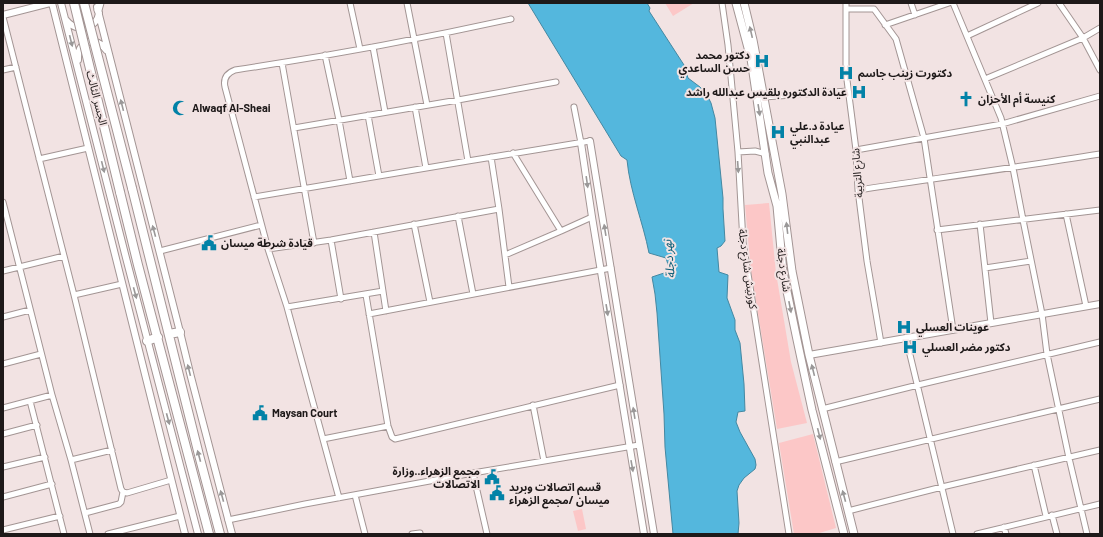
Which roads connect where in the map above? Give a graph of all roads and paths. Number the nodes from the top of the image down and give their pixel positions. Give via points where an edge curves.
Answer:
1 (51, 3) edge
2 (74, 3) edge
3 (84, 3) edge
4 (350, 3) edge
5 (407, 3) edge
6 (722, 3) edge
7 (736, 3) edge
8 (744, 3) edge
9 (846, 3) edge
10 (911, 3) edge
11 (949, 3) edge
12 (953, 3) edge
13 (1038, 3) edge
14 (1059, 3) edge
15 (61, 4) edge
16 (99, 6) edge
17 (847, 9) junction
18 (915, 15) junction
19 (3, 16) edge
20 (66, 19) junction
21 (511, 19) dead end
22 (885, 25) junction
23 (1100, 28) edge
24 (446, 34) junction
25 (967, 36) junction
26 (1082, 38) junction
27 (414, 39) junction
28 (373, 47) junction
29 (360, 49) junction
30 (325, 55) junction
31 (110, 61) junction
32 (282, 63) junction
33 (16, 67) junction
34 (3, 70) edge
35 (78, 70) junction
36 (1100, 70) edge
37 (984, 79) junction
38 (556, 82) dead end
39 (848, 90) junction
40 (1100, 96) edge
41 (764, 97) junction
42 (458, 100) junction
43 (427, 106) junction
44 (415, 107) junction
45 (574, 107) dead end
46 (385, 112) junction
47 (368, 115) junction
48 (339, 120) junction
49 (1002, 124) junction
50 (294, 128) junction
51 (924, 138) junction
52 (590, 141) joint
53 (581, 143) junction
54 (88, 148) junction
55 (856, 150) junction
56 (738, 152) junction
57 (514, 154) junction
58 (766, 154) junction
59 (1100, 154) edge
60 (491, 157) junction
61 (39, 159) junction
62 (468, 161) junction
63 (426, 168) junction
64 (1013, 168) junction
65 (379, 176) junction
66 (930, 179) junction
67 (350, 181) junction
68 (304, 189) junction
69 (858, 190) junction
70 (254, 197) junction
71 (3, 202) edge
72 (499, 209) junction
73 (1100, 210) edge
74 (1066, 214) junction
75 (458, 216) junction
76 (592, 217) junction
77 (1023, 220) junction
78 (414, 224) junction
79 (980, 224) junction
80 (262, 225) junction
81 (561, 230) junction
82 (937, 230) junction
83 (374, 232) junction
84 (331, 240) junction
85 (314, 243) junction
86 (268, 249) junction
87 (160, 251) junction
88 (125, 254) junction
89 (505, 255) junction
90 (64, 256) junction
91 (115, 257) junction
92 (1031, 261) junction
93 (19, 267) junction
94 (611, 268) junction
95 (985, 268) junction
96 (601, 270) junction
97 (3, 272) edge
98 (122, 284) junction
99 (510, 287) junction
100 (383, 291) junction
101 (473, 294) junction
102 (366, 295) junction
103 (74, 296) junction
104 (341, 299) junction
105 (430, 302) junction
106 (1100, 304) edge
107 (1086, 306) junction
108 (287, 307) junction
109 (30, 310) junction
110 (386, 311) junction
111 (369, 314) junction
112 (1042, 314) junction
113 (3, 317) edge
114 (991, 323) junction
115 (953, 330) junction
116 (180, 332) junction
117 (169, 334) junction
118 (158, 337) junction
119 (906, 338) junction
120 (147, 341) junction
121 (1100, 342) edge
122 (881, 343) junction
123 (41, 354) junction
124 (1047, 354) junction
125 (809, 355) junction
126 (3, 364) edge
127 (620, 385) junction
128 (918, 385) junction
129 (52, 395) junction
130 (1100, 399) edge
131 (30, 401) junction
132 (533, 405) junction
133 (3, 408) edge
134 (1059, 408) junction
135 (822, 409) junction
136 (37, 425) junction
137 (388, 426) junction
138 (3, 434) edge
139 (323, 439) junction
140 (931, 439) junction
141 (639, 445) junction
142 (629, 447) junction
143 (112, 450) junction
144 (1100, 450) edge
145 (44, 457) junction
146 (1069, 458) junction
147 (71, 460) junction
148 (544, 461) junction
149 (835, 462) junction
150 (1034, 466) junction
151 (3, 467) edge
152 (473, 473) junction
153 (172, 480) junction
154 (52, 484) junction
155 (942, 487) junction
156 (123, 492) junction
157 (355, 495) junction
158 (3, 497) edge
159 (339, 498) junction
160 (1100, 504) edge
161 (1081, 509) junction
162 (848, 511) junction
163 (85, 513) junction
164 (1052, 515) junction
165 (60, 516) junction
166 (180, 516) junction
167 (1046, 516) junction
168 (228, 520) junction
169 (1004, 527) junction
170 (3, 530) edge
171 (420, 533) dead end
172 (64, 534) edge
173 (90, 534) edge
174 (108, 534) edge
175 (185, 534) edge
176 (198, 534) edge
177 (209, 534) edge
178 (220, 534) edge
179 (232, 534) edge
180 (365, 534) edge
181 (412, 534) edge
182 (487, 534) edge
183 (644, 534) edge
184 (654, 534) edge
185 (789, 534) edge
186 (844, 534) edge
187 (854, 534) edge
188 (953, 534) edge
189 (977, 534) edge
190 (1006, 534) edge
191 (1057, 534) edge
192 (1087, 534) edge

1 - 19 street
1 - 54 street
2 - 118 main road, الجسر الثالث, bridge
3 - 117 main road, الجسر الثالث, bridge
4 - 29 street
5 - 27 street
6 - 56 street, كورنيش شارع دجلة
7 -> 58 main road, شارع دجلة via 751,59
41 -> 8 main road, شارع دجلة
9 - 17 street, شارع التربية
10 - 18 street
11 - 18 street
12 - 25 street
13 - 25 street
14 - 26 street
15 - 20 street
16 - 20 street via 98,16 86,27 71,26
16 - 31 street
17 - 22 street via 874,9
17 - 39 street, شارع التربية
18 - 22 street
19 - 33 street
20 -> 35 street
21 - 24 street
22 - 51 street via 896,39
23 - 26 street
24 - 27 street
24 - 42 street
25 - 37 street
26 - 36 street
26 - 37 street
27 - 28 street
27 - 43 street
28 - 29 street
28 - 46 street
29 - 30 street
30 - 32 street
30 - 48 street
31 - 35 street via 104,46 92,41 80,47
87 -> 31 street
32 - 50 street
32 - 70 street via 231,71 225,78 225,87
33 - 34 street
33 - 61 street
35 -> 88 street
37 - 49 street
38 - 42 street
39 - 41 street
39 - 55 street, شارع التربية
40 - 49 street
125 -> 41 main road, شارع دجلة via 792,271 782,194
42 - 43 street
42 - 62 street
43 - 44 street
44 - 46 street
44 - 63 street
45 - 53 street
46 - 47 street
47 - 48 street
47 - 65 street
48 - 50 street
48 - 67 street
49 - 51 street
49 - 64 street
50 - 68 street
51 - 55 street
51 - 66 street
52 - 53 street
94 -> 52 street
53 - 57 street
53 -> 76 street
54 - 61 street
54 - 91 street
55 - 69 street, شارع التربية
56 - 58 street via 755,151
56 -> 185 street, كورنيش شارع دجلة via 743,242
57 - 60 street
57 - 81 street
58 -> 186 main road, شارع دجلة via 776,206 783,272 812,410
59 - 64 street
60 - 62 street
60 - 72 street
61 - 90 street
62 - 63 street
63 - 65 street
64 - 66 street
64 - 77 street
65 - 67 street
66 - 69 street
66 - 82 street
67 - 68 street
68 - 70 street
68 - 85 street
69 - 122 street, شارع التربية
70 - 80 street
71 - 93 street
72 - 75 street
72 - 89 street
73 - 74 street
74 - 77 street
74 - 107 street
75 - 78 street
75 - 101 street
76 - 81 street
76 - 96 street
77 - 79 street
77 - 92 street
78 - 83 street
78 - 105 street
79 - 82 street
79 - 95 street
80 - 86 street
80 - 87 street
81 - 89 street
82 - 115 street
83 - 84 street
83 - 100 street
84 - 85 street
84 - 104 street
85 - 86 street
86 - 108 street
87 - 116 street
88 - 91 street
88 -> 120 street
89 - 99 street
90 - 93 street
90 - 103 street
91 - 98 street
92 - 95 street
92 - 112 street
93 - 97 street
93 - 109 street
94 - 96 street
141 -> 94 street
95 - 114 street
96 - 99 street
96 -> 127 street
98 - 103 street
98 - 153 street
99 - 101 street
100 - 102 street
100 - 110 street
101 - 105 street
102 - 104 street
102 - 111 street
103 - 143 street
104 - 108 street
105 - 110 street
106 - 107 street
107 - 112 street
108 - 139 street
109 - 113 street
109 - 123 street
110 - 111 street
111 - 137 street
112 - 114 street
112 - 124 street
114 - 115 street
115 - 119 street
116 - 117 main road
168 -> 116 street
178 -> 117 main road, الجسر الثالث
118 - 120 main road
118 - 177 main road, الجسر الثالث
119 - 122 street
119 - 128 street
120 -> 176 street
121 - 124 street
122 - 125 street
123 - 126 street
123 - 129 street
124 - 128 street
124 - 134 street
135 -> 125 main road, شارع دجلة
127 - 132 street
127 - 142 street
128 - 135 street
128 - 140 street
129 - 131 street
129 - 147 street
130 - 134 street
131 - 133 street
131 - 136 street
132 - 137 street via 395,439
132 - 148 street
134 - 140 street
134 - 146 street
135 - 149 main road, شارع دجلة
136 - 138 street
136 - 145 street
137 - 139 street
139 - 159 street
140 - 149 street
140 - 155 street
141 - 142 street
141 - 184 street
142 - 148 street
142 -> 183 street
143 - 147 street
143 - 156 street
144 - 146 street
145 - 151 street
145 - 154 street
146 - 150 street
146 - 161 street
147 - 163 street
148 - 152 street
162 -> 149 main road, شارع دجلة
150 - 155 street
150 - 167 street
152 - 157 street
152 - 182 street
153 - 156 street
153 - 166 street
154 - 158 street
154 - 165 street
155 - 162 street
155 - 188 street
156 - 163 street via 119,504
157 - 159 street
157 - 180 street
159 - 168 street
160 - 161 street
161 - 164 street
161 - 192 street
162 - 187 main road, شارع دجلة
163 - 173 street
164 - 167 street
164 - 191 street
165 - 170 street
165 - 172 street
166 - 174 street
166 - 175 street
167 - 169 street
168 - 179 street
169 - 189 street
169 - 190 street
171 - 181 street

